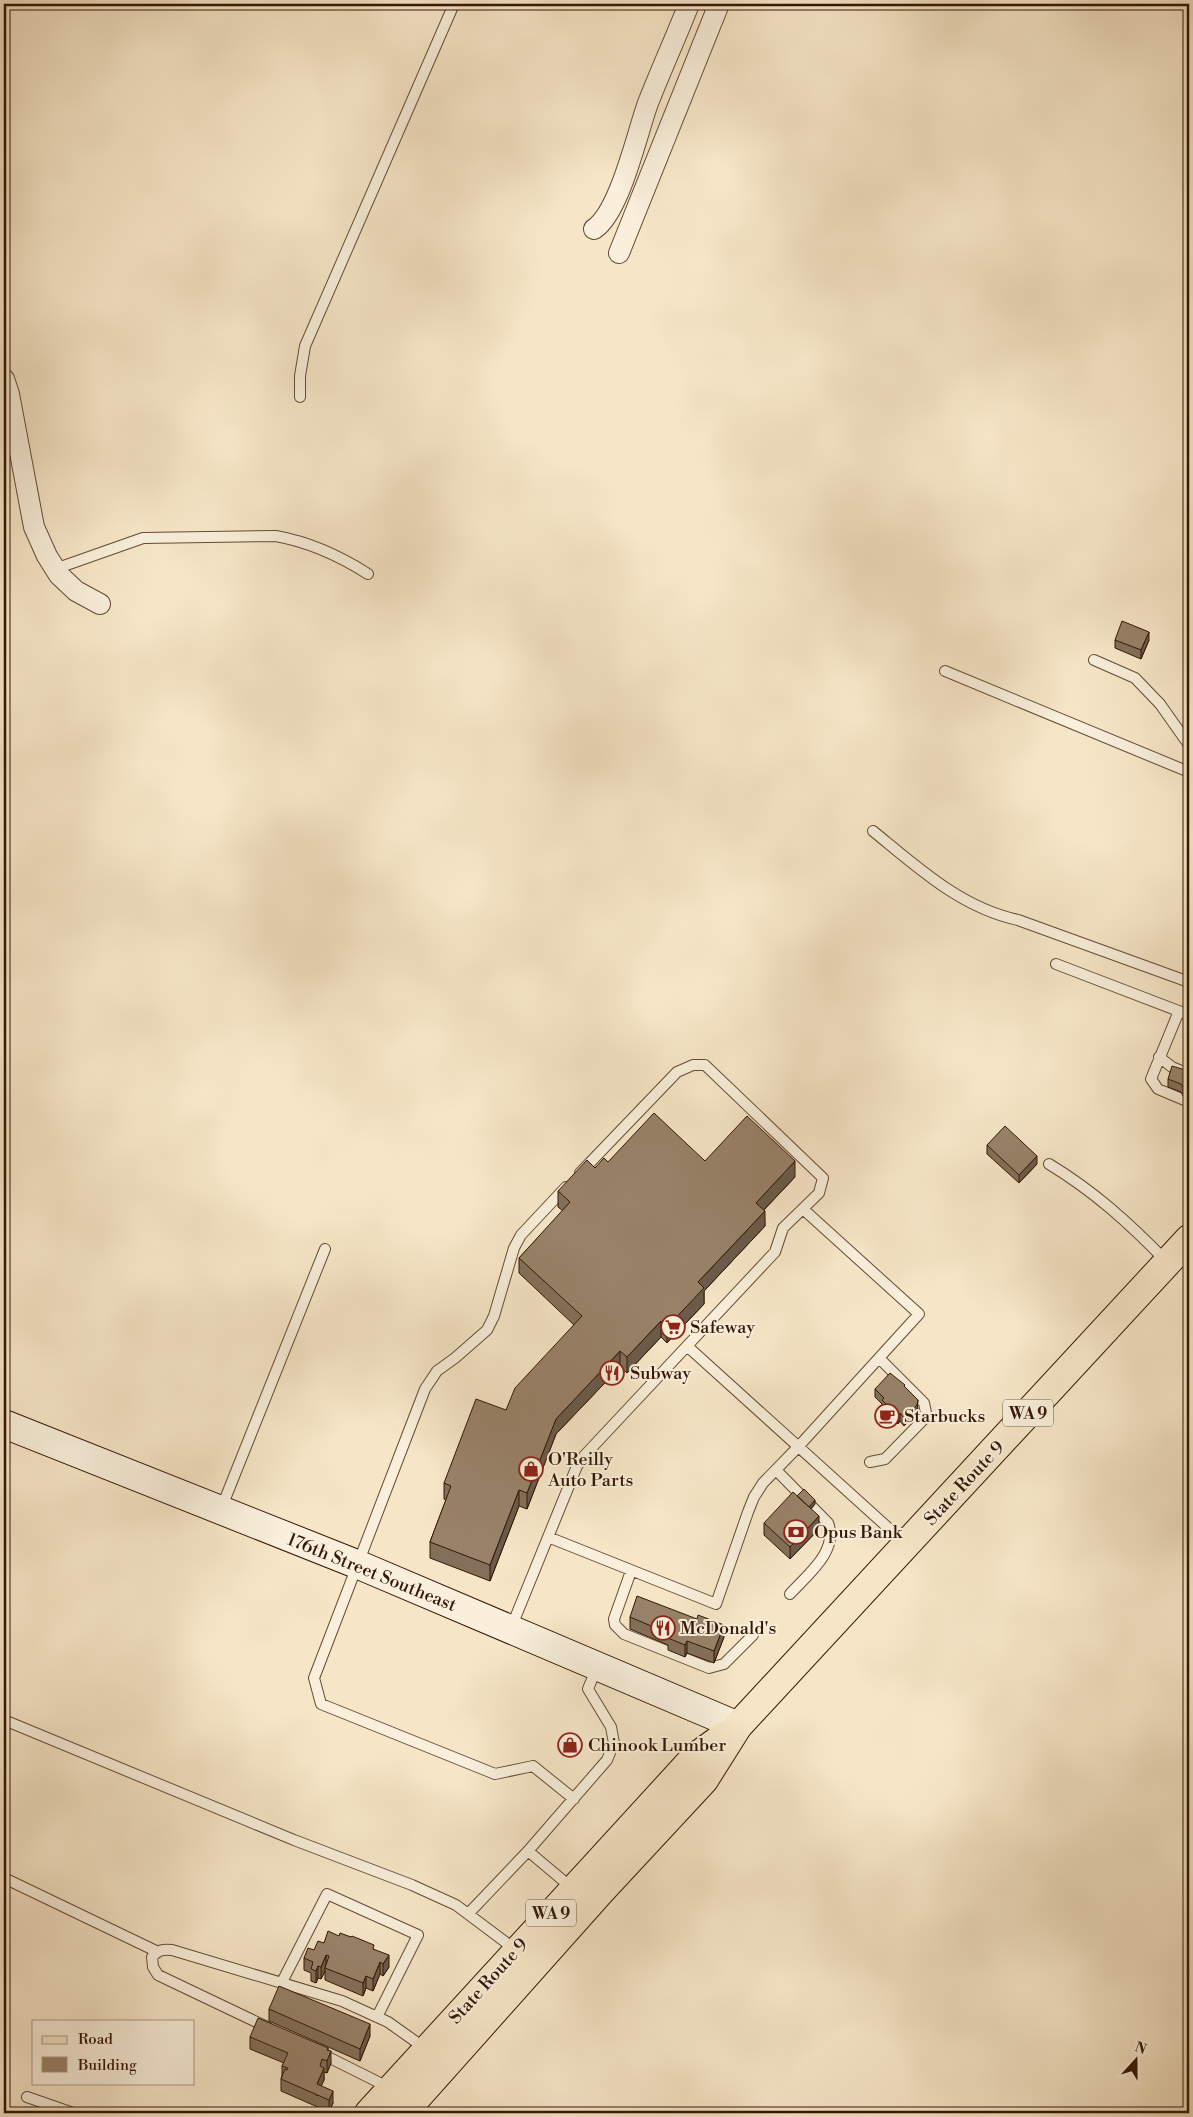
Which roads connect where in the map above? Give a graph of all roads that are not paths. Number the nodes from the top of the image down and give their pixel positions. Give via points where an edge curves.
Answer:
1 (454, 4) edge
2 (690, 4) edge
3 (719, 4) edge
4 (594, 229) dead end
5 (619, 253) dead end
6 (4, 379) edge
7 (300, 397) dead end
8 (55, 569) junction
9 (368, 574) dead end
10 (100, 604) dead end
11 (1094, 660) dead end
12 (945, 671) dead end
13 (1189, 745) edge
14 (1189, 772) edge
15 (873, 831) dead end
16 (1056, 964) dead end
17 (1189, 982) edge
18 (1179, 1011) junction
19 (1189, 1015) edge
20 (1159, 1057) junction
21 (1189, 1074) edge
22 (1189, 1102) edge
23 (1049, 1164) dead end
24 (803, 1209) junction
25 (1189, 1239) edge
26 (325, 1249) dead end
27 (1167, 1262) junction
28 (687, 1346) junction
29 (879, 1358) junction
30 (4, 1424) edge
31 (798, 1448) junction
32 (870, 1462) dead end
33 (776, 1470) junction
34 (220, 1510) junction
35 (548, 1537) junction
36 (906, 1545) junction
37 (359, 1565) junction
38 (631, 1571) junction
39 (790, 1594) dead end
40 (511, 1629) junction
41 (753, 1635) dead end
42 (597, 1666) junction
43 (4, 1720) edge
44 (738, 1726) junction
45 (574, 1799) junction
46 (528, 1851) junction
47 (4, 1878) edge
48 (573, 1889) junction
49 (468, 1914) junction
50 (516, 1950) junction
51 (156, 1951) junction
52 (282, 1982) junction
53 (377, 2017) junction
54 (279, 2033) edge
55 (314, 2049) edge
56 (426, 2049) junction
57 (391, 2088) junction
58 (27, 2097) dead end
59 (73, 2113) edge
60 (369, 2113) edge
61 (403, 2113) edge

1 - 7 lane via 306,346
2 - 4 street via 648,104 614,202
3 - 5 street
6 - 8 street via 10,394 34,527
8 - 9 lane via 143,538 276,536 294,539 327,552
8 - 10 street via 76,590
11 - 13 lane via 1135,678 1160,704
12 - 14 lane
15 - 17 lane via 941,886 968,901
16 - 18 lane
18 - 19 lane
18 - 20 lane
20 - 21 lane
20 - 22 lane via 1151,1080 1158,1089
23 - 27 lane via 1079,1182 1124,1218
24 - 28 lane via 783,1228 775,1252
24 - 29 lane via 919,1314
24 - 37 lane via 819,1193 823,1178 705,1066 693,1064 677,1072 521,1235 487,1330 437,1371 425,1388
25 - 27 main road, State Route 9 / WA 9
26 - 34 lane
27 - 36 main road, State Route 9 / WA 9
28 - 31 lane
28 - 35 lane via 584,1456
29 - 31 lane
29 - 32 lane via 924,1403 926,1413 885,1460
30 - 34 street, 176th Street Southeast
31 - 33 lane
31 - 36 lane
33 - 38 lane via 754,1497 716,1604
33 - 39 lane via 828,1523 831,1531 823,1557
34 - 37 street, 176th Street Southeast
35 - 38 lane
35 - 40 lane
36 - 44 main road, State Route 9 / WA 9
37 - 40 street, 176th Street Southeast
37 - 45 lane via 314,1678 321,1704 495,1774 532,1766
38 - 41 lane via 614,1619 624,1634 710,1668 724,1664
40 - 42 street, 176th Street Southeast
42 - 44 street, 176th Street Southeast
42 - 45 lane via 588,1689 611,1727 614,1743 607,1760
43 - 49 lane via 412,1885
44 - 48 main road, State Route 9 / WA 9 via 694,1758
44 - 61 main road, State Route 9 / WA 9 via 704,1780
45 - 46 lane
46 - 48 lane
46 - 49 lane
47 - 51 lane
48 - 50 main road, State Route 9 / WA 9
49 - 50 lane
50 - 56 main road, State Route 9 / WA 9
51 - 52 lane via 172,1950
51 - 54 lane via 152,1957 158,1975
52 - 53 lane via 342,2001
52 - 53 lane via 327,1894 418,1935
53 - 56 lane
55 - 57 lane
56 - 57 main road, State Route 9 / WA 9
57 - 60 main road, State Route 9 / WA 9
58 - 59 lane

